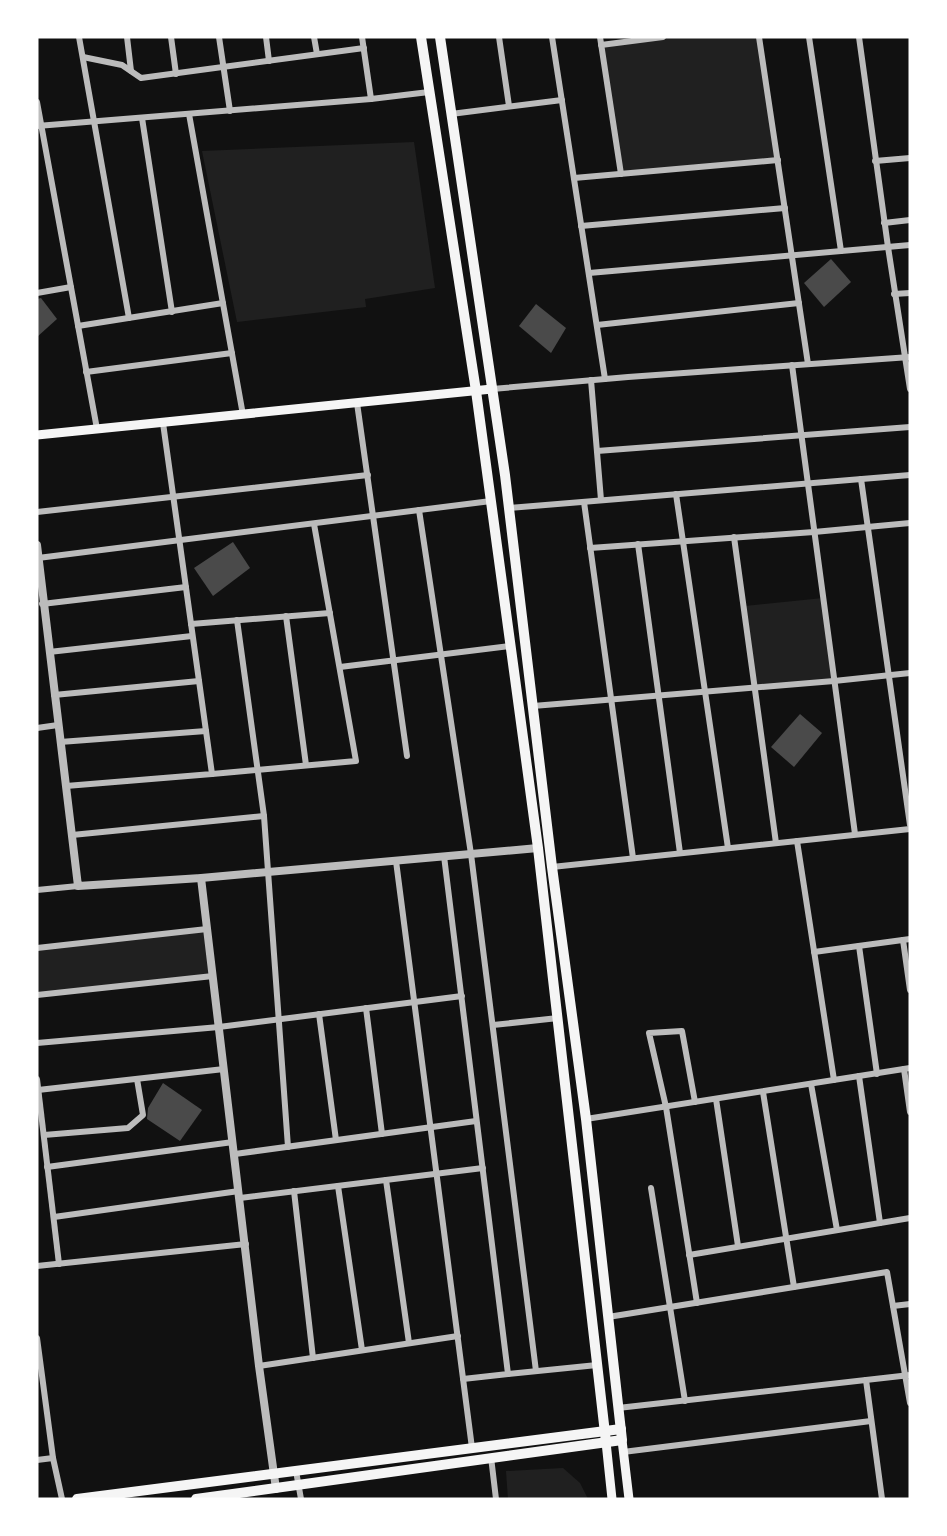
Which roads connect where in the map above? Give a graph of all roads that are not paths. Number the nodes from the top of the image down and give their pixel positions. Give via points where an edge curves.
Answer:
1 (79, 37) edge
2 (127, 37) edge
3 (171, 37) edge
4 (219, 37) edge
5 (266, 37) edge
6 (314, 37) edge
7 (362, 37) edge
8 (421, 37) edge
9 (440, 37) edge
10 (499, 37) edge
11 (552, 37) edge
12 (663, 37) edge
13 (759, 37) edge
14 (809, 37) edge
15 (859, 37) edge
16 (601, 41) edge
17 (364, 48) junction
18 (317, 54) junction
19 (83, 57) junction
20 (269, 61) junction
21 (223, 67) junction
22 (131, 71) junction
23 (176, 74) junction
24 (429, 92) junction
25 (371, 99) junction
26 (562, 100) junction
27 (37, 102) edge
28 (509, 106) junction
29 (230, 111) junction
30 (189, 114) junction
31 (451, 114) junction
32 (142, 118) junction
33 (94, 122) junction
34 (39, 126) edge
35 (910, 158) edge
36 (778, 160) junction
37 (875, 161) junction
38 (621, 174) junction
39 (574, 178) junction
40 (785, 208) junction
41 (910, 219) edge
42 (884, 223) junction
43 (581, 226) junction
44 (910, 245) edge
45 (888, 247) junction
46 (841, 251) junction
47 (792, 255) junction
48 (589, 272) junction
49 (71, 287) junction
50 (37, 293) edge
51 (910, 293) edge
52 (894, 294) junction
53 (223, 303) junction
54 (799, 303) junction
55 (172, 312) junction
56 (129, 318) junction
57 (597, 325) junction
58 (78, 326) junction
59 (232, 353) junction
60 (907, 357) edge
61 (808, 364) junction
62 (792, 365) junction
63 (86, 372) junction
64 (606, 379) junction
65 (591, 380) junction
66 (910, 389) edge
67 (492, 390) junction
68 (476, 391) junction
69 (357, 403) junction
70 (243, 415) junction
71 (163, 423) junction
72 (910, 427) edge
73 (97, 429) junction
74 (37, 435) edge
75 (801, 437) junction
76 (597, 451) junction
77 (368, 475) junction
78 (910, 475) edge
79 (861, 479) junction
80 (808, 483) junction
81 (676, 494) junction
82 (173, 497) junction
83 (601, 500) junction
84 (491, 501) junction
85 (583, 502) junction
86 (509, 508) junction
87 (419, 510) junction
88 (37, 512) edge
89 (374, 516) junction
90 (910, 523) edge
91 (314, 524) junction
92 (868, 527) junction
93 (814, 532) junction
94 (734, 537) junction
95 (683, 541) junction
96 (179, 542) junction
97 (638, 544) junction
98 (37, 545) edge
99 (590, 548) junction
100 (38, 558) edge
101 (186, 587) junction
102 (43, 604) junction
103 (330, 612) junction
104 (286, 616) junction
105 (237, 620) junction
106 (191, 624) junction
107 (192, 636) junction
108 (510, 646) junction
109 (49, 652) junction
110 (441, 654) junction
111 (394, 660) junction
112 (340, 667) junction
113 (910, 673) edge
114 (889, 676) junction
115 (199, 681) junction
116 (834, 681) junction
117 (755, 688) junction
118 (705, 692) junction
119 (54, 695) junction
120 (658, 695) junction
121 (609, 699) junction
122 (533, 706) junction
123 (58, 725) junction
124 (37, 728) edge
125 (205, 730) junction
126 (60, 743) junction
127 (407, 756) dead end
128 (306, 765) junction
129 (259, 769) junction
130 (212, 774) junction
131 (66, 786) junction
132 (264, 816) junction
133 (910, 827) edge
134 (855, 834) junction
135 (72, 835) junction
136 (797, 841) junction
137 (776, 843) junction
138 (538, 848) junction
139 (727, 848) junction
140 (680, 853) junction
141 (471, 854) junction
142 (444, 856) junction
143 (633, 858) junction
144 (396, 861) junction
145 (552, 867) junction
146 (268, 872) junction
147 (201, 878) junction
148 (78, 886) junction
149 (37, 890) edge
150 (207, 929) junction
151 (906, 940) edge
152 (859, 946) junction
153 (37, 948) edge
154 (814, 952) junction
155 (213, 976) junction
156 (910, 990) edge
157 (37, 995) edge
158 (462, 996) junction
159 (414, 1002) junction
160 (366, 1008) junction
161 (319, 1014) junction
162 (558, 1017) junction
163 (279, 1020) junction
164 (493, 1025) junction
165 (219, 1027) junction
166 (37, 1043) edge
167 (224, 1069) junction
168 (907, 1069) edge
169 (877, 1074) junction
170 (859, 1076) junction
171 (37, 1079) edge
172 (137, 1079) junction
173 (834, 1080) junction
174 (811, 1084) junction
175 (38, 1090) edge
176 (763, 1092) junction
177 (716, 1099) junction
178 (695, 1102) junction
179 (666, 1107) junction
180 (910, 1112) edge
181 (586, 1119) junction
182 (476, 1121) junction
183 (430, 1127) junction
184 (382, 1134) junction
185 (44, 1135) junction
186 (336, 1140) junction
187 (233, 1142) junction
188 (288, 1147) junction
189 (234, 1154) junction
190 (47, 1167) junction
191 (483, 1168) junction
192 (436, 1173) junction
193 (386, 1180) junction
194 (338, 1186) junction
195 (651, 1188) dead end
196 (294, 1191) junction
197 (239, 1194) junction
198 (54, 1217) junction
199 (910, 1218) edge
200 (880, 1223) junction
201 (837, 1230) junction
202 (786, 1239) junction
203 (246, 1244) junction
204 (738, 1247) junction
205 (689, 1255) junction
206 (59, 1264) junction
207 (37, 1266) edge
208 (794, 1287) junction
209 (910, 1293) edge
210 (697, 1303) junction
211 (909, 1304) edge
212 (893, 1306) junction
213 (670, 1307) junction
214 (608, 1317) junction
215 (458, 1336) junction
216 (37, 1338) edge
217 (409, 1343) junction
218 (362, 1350) junction
219 (313, 1358) junction
220 (38, 1361) edge
221 (597, 1365) junction
222 (259, 1366) junction
223 (536, 1371) junction
224 (508, 1374) junction
225 (908, 1375) edge
226 (463, 1379) junction
227 (866, 1380) junction
228 (685, 1401) junction
229 (910, 1403) edge
230 (46, 1408) junction
231 (618, 1408) junction
232 (37, 1410) edge
233 (871, 1421) junction
234 (621, 1435) junction
235 (606, 1437) junction
236 (472, 1448) junction
237 (623, 1452) junction
238 (491, 1457) junction
239 (53, 1458) junction
240 (37, 1460) edge
241 (296, 1471) junction
242 (273, 1475) junction
243 (299, 1486) junction
244 (276, 1489) junction
245 (127, 1496) edge
246 (62, 1499) edge
247 (77, 1499) edge
248 (196, 1499) edge
249 (301, 1499) edge
250 (496, 1499) edge
251 (612, 1499) edge
252 (629, 1499) edge
253 (882, 1499) edge

1 - 19 street
2 - 22 street
3 - 23 street
4 - 21 street
5 - 20 street
6 - 18 street
7 - 17 street
8 - 24 main road
9 - 31 main road
10 - 28 street
11 - 26 street
12 - 16 street
13 - 36 street
14 - 46 street
15 - 37 street
16 - 38 street
17 - 18 street
17 - 25 street
18 - 20 street
19 - 22 street
19 - 33 street
20 - 21 street
21 - 23 street
21 - 29 street
22 - 23 street via 141,78
24 - 25 street
24 - 68 main road
25 - 29 street
26 - 28 street
26 - 39 street
27 - 34 street
28 - 31 street
29 - 30 street
30 - 32 street
30 - 53 street
31 - 67 main road
32 - 33 street
32 - 55 street
33 - 34 street
33 - 56 street
34 - 49 street
35 - 37 street
36 - 38 street
36 - 40 street
37 - 42 street
38 - 39 street
39 - 43 street
40 - 43 street
40 - 47 street
41 - 42 street
42 - 45 street
43 - 48 street
44 - 45 street
45 - 46 street
45 - 52 street
46 - 47 street
47 - 48 street
47 - 54 street
48 - 57 street
49 - 50 street
49 - 58 street
51 - 52 street
52 - 60 street
53 - 55 street
53 - 59 street
54 - 57 street
54 - 61 street
55 - 56 street
56 - 58 street
57 - 64 street
58 - 63 street
59 - 63 street
59 - 70 street
60 - 61 street
60 - 66 street
61 - 62 street
62 - 64 street
62 - 75 street
63 - 73 street
64 - 65 street
65 - 67 street
65 - 76 street
67 - 68 main road
67 - 86 main road
68 - 69 main road
68 - 84 main road
69 - 70 main road
69 - 77 street
70 - 71 main road
71 - 73 main road
71 - 82 street
72 - 75 street
73 - 74 main road
75 - 76 street
75 - 80 street
76 - 83 street
77 - 82 street
77 - 89 street
78 - 79 street
79 - 80 street
79 - 92 street
80 - 81 street
80 - 93 street
81 - 83 street
81 - 95 street
82 - 88 street
82 - 96 street
83 - 85 street
84 - 87 street
84 - 108 main road
85 - 86 street
85 - 99 street
86 - 122 main road
87 - 89 street
87 - 110 street
89 - 91 street
89 - 111 street
90 - 92 street
91 - 96 street
91 - 103 street
92 - 93 street
92 - 114 street
93 - 94 street
93 - 116 street
94 - 95 street
94 - 117 street
95 - 97 street
95 - 118 street
96 - 100 street
96 - 101 street
97 - 99 street
97 - 120 street
98 - 100 street
99 - 121 street
100 - 102 street
101 - 102 street
101 - 106 street
102 - 109 street
103 - 104 street
103 - 112 street
104 - 105 street
104 - 128 street
105 - 106 street
105 - 129 street
106 - 107 street
107 - 109 street
107 - 115 street
108 - 110 street
108 - 138 main road
109 - 119 street
110 - 111 street
110 - 141 street
111 - 112 street
111 - 127 street
112 - 128 street via 356,761
113 - 114 street
114 - 116 street
114 - 133 street
115 - 119 street
115 - 125 street
116 - 117 street
116 - 134 street
117 - 118 street
117 - 137 street
118 - 120 street
118 - 139 street
119 - 123 street
120 - 121 street
120 - 140 street
121 - 122 street
121 - 143 street
122 - 145 main road
123 - 124 street
123 - 126 street
125 - 126 street
125 - 130 street
126 - 131 street
128 - 129 street
129 - 130 street
129 - 132 street
130 - 131 street
131 - 135 street
132 - 135 street
132 - 146 street
133 - 134 street
134 - 136 street
135 - 148 street
136 - 137 street
136 - 154 street
137 - 139 street
138 - 141 street
138 - 162 main road
139 - 140 street
140 - 143 street
141 - 142 street
141 - 164 street
142 - 144 street
142 - 158 street
143 - 145 street
144 - 146 street
144 - 159 street
145 - 181 main road
146 - 147 street
146 - 163 street
147 - 148 street
147 - 150 street
148 - 149 street
150 - 153 street
150 - 155 street
151 - 152 street
151 - 156 street
152 - 154 street
152 - 169 street
154 - 173 street
155 - 157 street
155 - 165 street
158 - 159 street
158 - 182 street
159 - 160 street
159 - 183 street
160 - 161 street
160 - 184 street
161 - 163 street
161 - 186 street
162 - 164 street
162 - 221 main road
163 - 165 street
163 - 188 street
164 - 223 street
165 - 166 street
165 - 167 street
167 - 172 street
167 - 187 street
168 - 169 street
168 - 180 street
169 - 170 street
170 - 173 street
170 - 200 street
171 - 175 street
172 - 175 street
172 - 185 street via 143,1115 128,1128
173 - 174 street
174 - 176 street
174 - 201 street
175 - 185 street
176 - 177 street
176 - 202 street
177 - 178 street
177 - 204 street
178 - 179 street
178 - 179 street via 682,1031 649,1033
179 - 181 street
179 - 205 street
181 - 214 main road
182 - 183 street
182 - 191 street
183 - 184 street
183 - 192 street
184 - 186 street
185 - 190 street
186 - 188 street
187 - 189 street
187 - 190 street
188 - 189 street
189 - 197 street
190 - 198 street
191 - 192 street
191 - 224 street
192 - 193 street
192 - 215 street
193 - 194 street
193 - 217 street
194 - 196 street
194 - 218 street
195 - 213 street
196 - 197 street
196 - 219 street
197 - 198 street
197 - 203 street
198 - 206 street
199 - 200 street
200 - 201 street
201 - 202 street
202 - 204 street
202 - 208 street
203 - 206 street
203 - 222 street
204 - 205 street
205 - 210 street
206 - 207 street
208 - 210 street
208 - 212 street via 887,1272
209 - 211 street
210 - 213 street
211 - 212 street
212 - 225 street
213 - 214 street
213 - 228 street
214 - 231 main road
215 - 217 street
215 - 226 street
216 - 220 street
217 - 218 street
218 - 219 street
219 - 222 street
220 - 230 street
221 - 223 street
221 - 235 main road
222 - 242 street
223 - 224 street
224 - 226 street
225 - 227 street
225 - 229 street
226 - 236 street
227 - 228 street
227 - 233 street
228 - 231 street
230 - 232 street
230 - 239 street
231 - 234 main road
233 - 237 street
233 - 253 street
234 - 235 main road
234 - 237 main road
235 - 236 main road
235 - 238 main road
235 - 251 main road
236 - 241 main road
237 - 252 main road
238 - 243 main road
238 - 250 street
239 - 240 street
239 - 246 street
241 - 242 main road
241 - 243 street
242 - 244 street
242 - 245 main road
243 - 244 main road
243 - 249 street
244 - 248 main road
245 - 247 main road

